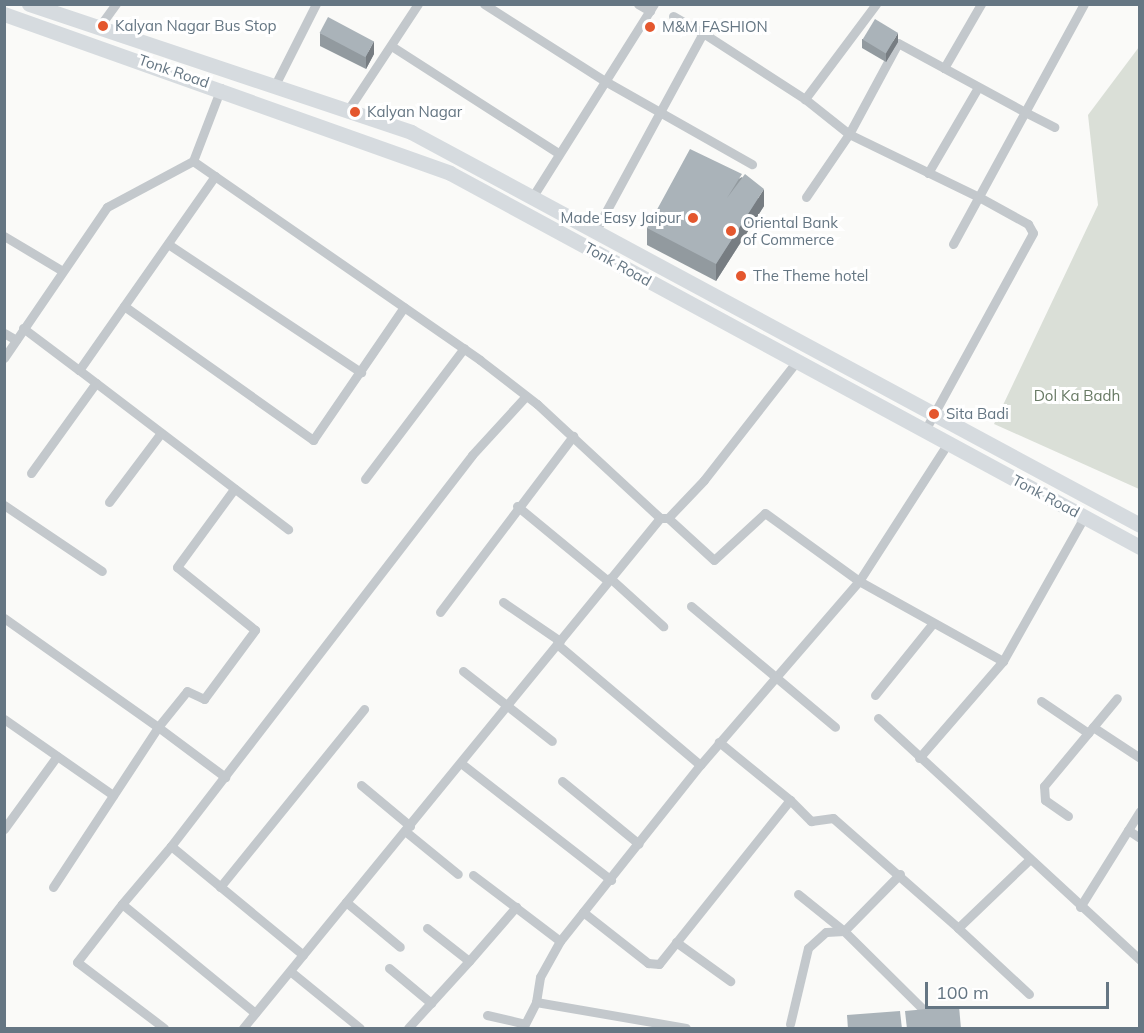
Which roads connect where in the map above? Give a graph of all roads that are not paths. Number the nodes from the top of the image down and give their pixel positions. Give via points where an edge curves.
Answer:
1 (29, 4) edge
2 (116, 4) edge
3 (316, 4) edge
4 (418, 4) edge
5 (484, 4) edge
6 (638, 4) edge
7 (876, 4) edge
8 (981, 4) edge
9 (1084, 4) edge
10 (652, 8) edge
11 (4, 14) edge
12 (674, 16) dead end
13 (99, 27) junction
14 (703, 33) junction
15 (393, 47) junction
16 (944, 68) junction
17 (604, 81) junction
18 (275, 85) junction
19 (221, 88) junction
20 (977, 88) junction
21 (806, 99) junction
22 (348, 110) junction
23 (656, 111) junction
24 (1025, 112) junction
25 (1054, 127) dead end
26 (849, 134) junction
27 (558, 153) junction
28 (193, 161) junction
29 (752, 164) dead end
30 (928, 173) junction
31 (215, 176) junction
32 (533, 196) junction
33 (979, 196) junction
34 (806, 197) dead end
35 (596, 230) junction
36 (4, 236) edge
37 (168, 244) junction
38 (953, 244) dead end
39 (61, 270) junction
40 (124, 306) junction
41 (404, 307) junction
42 (23, 328) junction
43 (4, 333) edge
44 (16, 340) junction
45 (464, 348) junction
46 (4, 358) edge
47 (797, 361) junction
48 (80, 370) junction
49 (361, 372) junction
50 (96, 383) junction
51 (526, 396) junction
52 (934, 414) junction
53 (925, 430) junction
54 (161, 434) junction
55 (573, 436) junction
56 (948, 443) junction
57 (31, 473) dead end
58 (365, 479) dead end
59 (234, 489) junction
60 (109, 502) dead end
61 (4, 505) edge
62 (517, 506) junction
63 (1084, 517) junction
64 (664, 518) junction
65 (1140, 525) edge
66 (288, 529) dead end
67 (1140, 547) edge
68 (102, 571) dead end
69 (609, 580) junction
70 (859, 580) junction
71 (503, 602) dead end
72 (692, 606) dead end
73 (440, 612) dead end
74 (4, 618) edge
75 (933, 623) junction
76 (663, 626) dead end
77 (559, 642) junction
78 (1003, 661) junction
79 (463, 671) dead end
80 (777, 673) junction
81 (875, 695) dead end
82 (1116, 698) dead end
83 (1041, 701) dead end
84 (507, 707) junction
85 (364, 709) dead end
86 (878, 718) dead end
87 (4, 719) edge
88 (158, 727) junction
89 (835, 727) dead end
90 (1091, 730) junction
91 (552, 741) dead end
92 (719, 742) junction
93 (57, 756) junction
94 (919, 758) junction
95 (1140, 758) edge
96 (462, 764) junction
97 (700, 765) junction
98 (225, 777) junction
99 (562, 781) dead end
100 (361, 785) dead end
101 (113, 795) junction
102 (790, 800) junction
103 (1140, 811) edge
104 (1068, 816) dead end
105 (4, 829) edge
106 (408, 829) junction
107 (1128, 830) junction
108 (1140, 838) edge
109 (639, 844) junction
110 (171, 846) junction
111 (1029, 860) junction
112 (458, 874) dead end
113 (900, 874) junction
114 (473, 875) dead end
115 (610, 880) junction
116 (53, 887) dead end
117 (220, 887) junction
118 (798, 894) dead end
119 (346, 902) junction
120 (122, 904) junction
121 (516, 907) junction
122 (1080, 907) junction
123 (583, 912) junction
124 (427, 928) dead end
125 (958, 928) junction
126 (844, 930) junction
127 (560, 941) junction
128 (676, 942) junction
129 (400, 947) dead end
130 (303, 955) junction
131 (1140, 960) edge
132 (469, 961) junction
133 (389, 968) dead end
134 (290, 971) junction
135 (730, 981) dead end
136 (1029, 994) dead end
137 (536, 1002) junction
138 (431, 1003) junction
139 (255, 1012) junction
140 (487, 1015) dead end
141 (929, 1016) edge
142 (790, 1024) dead end
143 (164, 1029) edge
144 (243, 1029) edge
145 (360, 1029) edge
146 (408, 1029) edge
147 (686, 1029) edge

1 - 13 main road, Tonk Road
2 - 13 street
3 - 18 street
4 - 15 street
5 - 17 street
6 - 10 street
7 - 21 street
8 - 16 street
9 - 24 street
10 - 17 street
11 - 19 main road, Tonk Road
12 - 14 street
13 - 18 main road, Tonk Road
14 - 21 street
14 - 23 street
15 - 22 street
15 - 27 street
16 - 20 street
16 - 26 street via 898,43
17 - 23 street
17 - 27 street
18 - 22 main road, Tonk Road
19 - 28 street
19 - 47 main road, Tonk Road via 450,173
20 - 24 street
20 - 30 street
21 - 26 street
22 - 32 main road, Tonk Road via 411,132
23 - 29 street
23 - 35 street
24 - 25 street
24 - 33 street
26 - 30 street
26 - 34 street
27 - 32 street
28 - 31 street
28 - 39 street via 107,207
30 - 33 street
31 - 37 street
31 - 41 street
32 - 35 main road, Tonk Road
33 - 38 street
33 - 52 street via 1028,224 1033,232
35 - 52 main road, Tonk Road
36 - 39 street
37 - 40 street
37 - 49 street
39 - 42 street
40 - 48 street
40 - 49 street via 309,439 318,435
41 - 45 street
41 - 49 street
42 - 44 street
42 - 48 street
43 - 44 street
44 - 46 street
45 - 51 street
45 - 58 street
47 - 53 main road, Tonk Road
47 - 64 street
48 - 50 street
50 - 54 street
50 - 57 street
51 - 55 street
51 - 98 street via 472,455
52 - 53 street
52 - 65 main road, Tonk Road
53 - 56 main road, Tonk Road
54 - 59 street
54 - 60 street
55 - 62 street
55 - 64 street
56 - 63 main road, Tonk Road
56 - 70 street
59 - 66 street
59 - 88 street via 177,567 255,630 204,699 187,692
61 - 68 street
62 - 69 street
62 - 73 street
63 - 67 main road, Tonk Road
63 - 78 street
64 - 69 street
64 - 70 street via 714,560 765,513
69 - 76 street
69 - 77 street
70 - 75 street
70 - 80 street
71 - 77 street
72 - 80 street
74 - 88 street
75 - 78 street
75 - 81 street
77 - 84 street
77 - 97 street
78 - 94 street
79 - 84 street
80 - 89 street
80 - 92 street
82 - 90 street
83 - 90 street
84 - 91 street
84 - 96 street
85 - 117 street
86 - 94 street
87 - 93 street
88 - 98 street
88 - 101 street
90 - 95 street
90 - 104 street via 1041,794
92 - 97 street
92 - 102 street
93 - 101 street
93 - 105 street
94 - 111 street
96 - 106 street
96 - 115 street
97 - 109 street
98 - 110 street
99 - 109 street
100 - 106 street
101 - 116 street
102 - 113 street via 811,820 833,818
102 - 128 street
103 - 107 street
106 - 112 street
106 - 119 street
107 - 108 street
107 - 122 street
109 - 115 street
110 - 117 street
110 - 120 street
111 - 122 street
111 - 125 street
113 - 125 street
113 - 126 street
114 - 121 street
115 - 123 street
117 - 130 street
118 - 126 street
119 - 129 street
119 - 130 street
120 - 139 street
120 - 143 street via 77,962
121 - 127 street
121 - 132 street
122 - 131 street
123 - 127 street
123 - 128 street via 648,963 659,964
124 - 132 street
125 - 136 street
126 - 141 street
126 - 142 street via 817,937 808,948
127 - 137 street via 540,977
128 - 135 street
130 - 134 street
132 - 138 street
133 - 138 street
134 - 139 street
134 - 145 street
137 - 140 street via 525,1024
137 - 147 street
138 - 146 street
139 - 144 street

